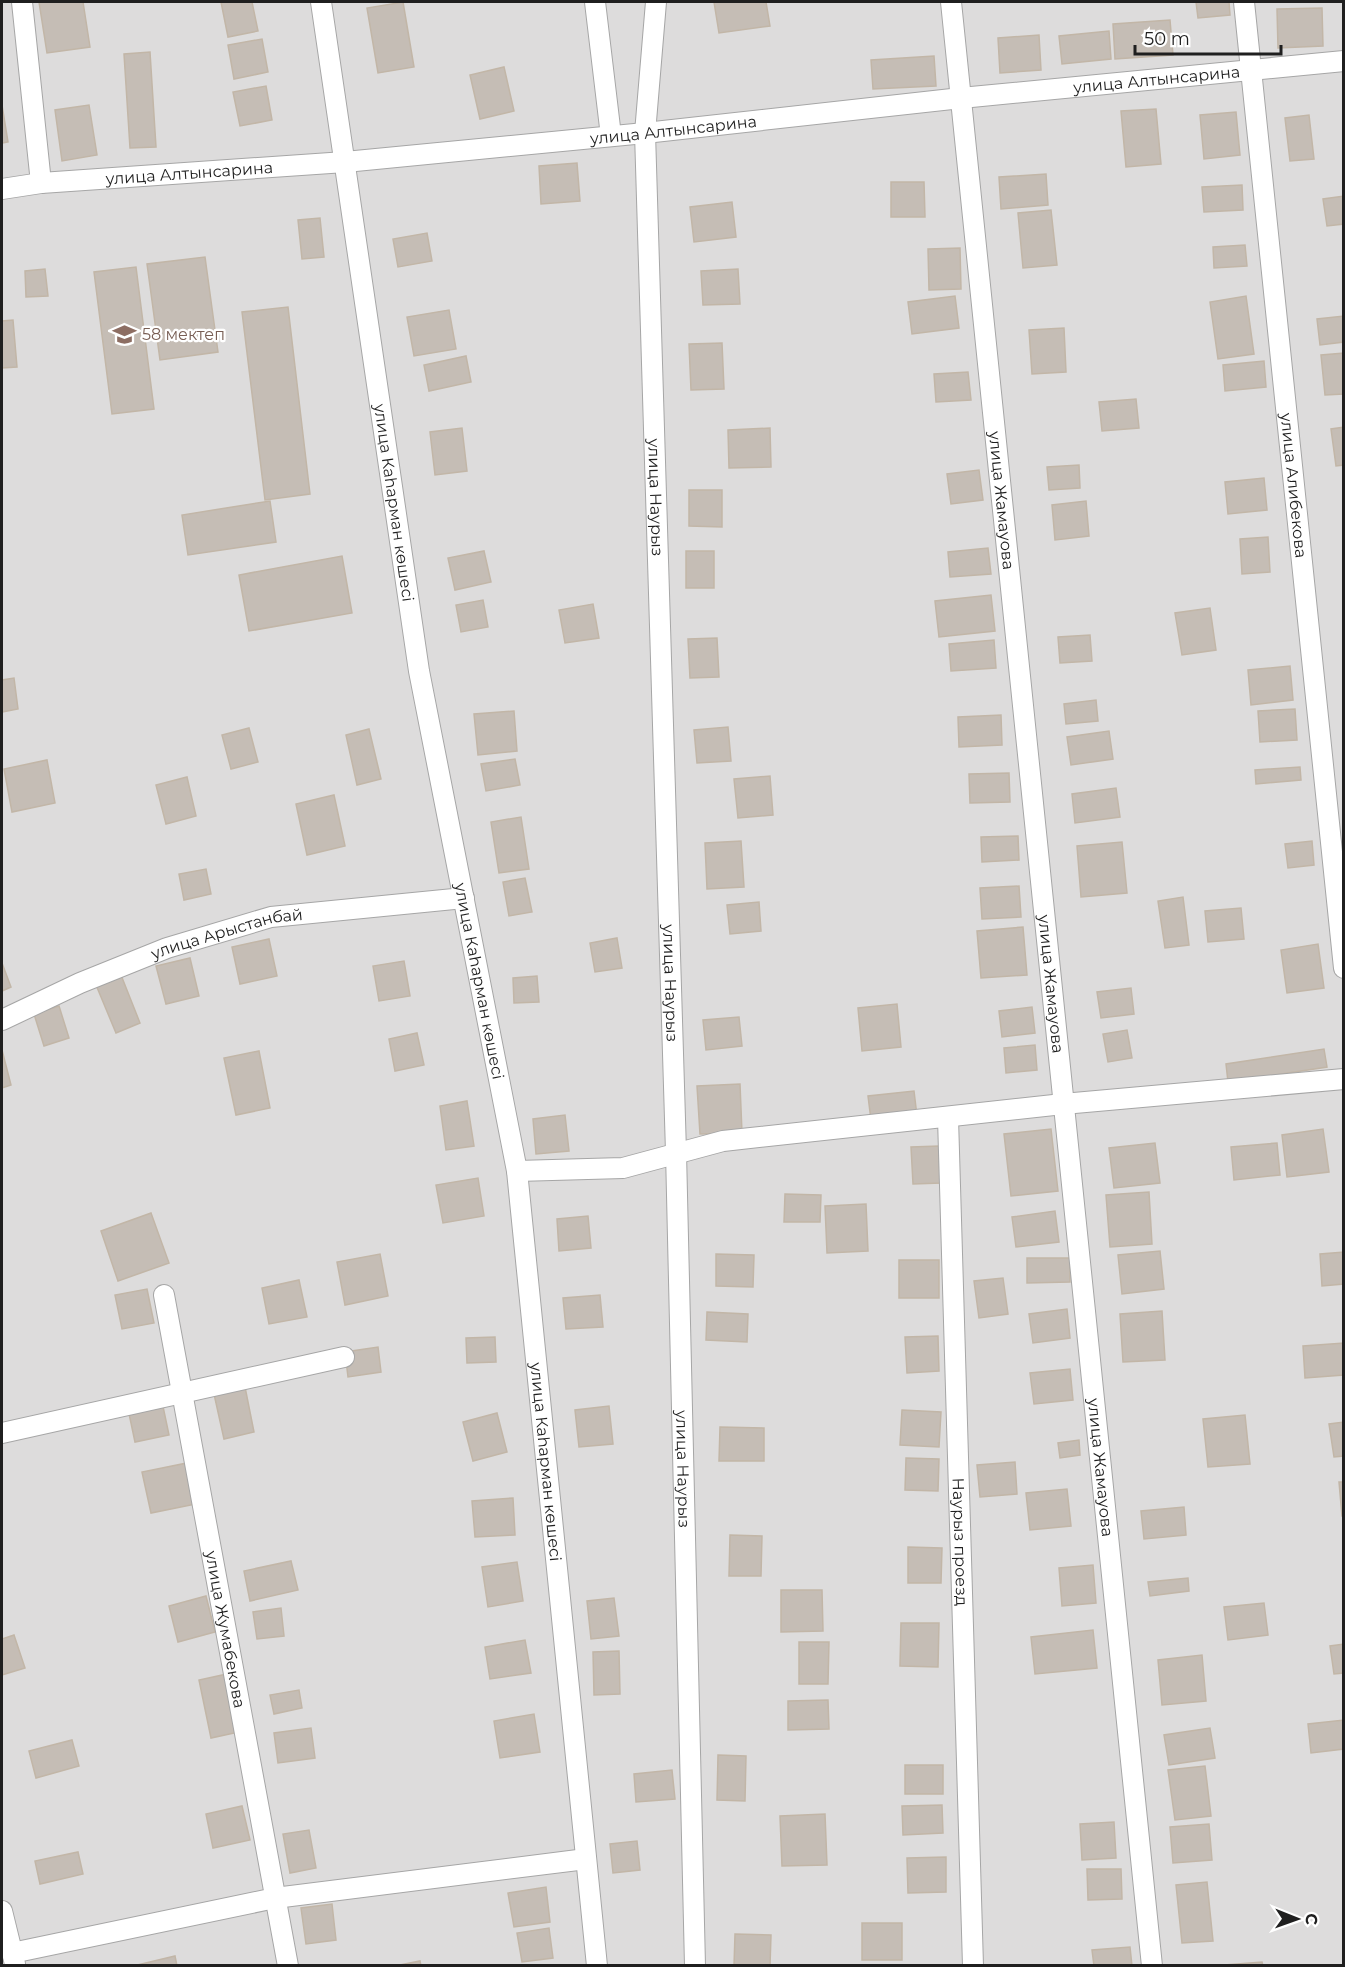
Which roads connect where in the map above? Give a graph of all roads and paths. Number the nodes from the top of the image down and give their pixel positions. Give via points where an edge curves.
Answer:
1 (22, 2) edge
2 (321, 2) edge
3 (595, 2) edge
4 (656, 2) edge
5 (951, 2) edge
6 (1244, 2) edge
7 (1344, 61) edge
8 (1250, 72) junction
9 (961, 98) junction
10 (645, 133) junction
11 (611, 136) junction
12 (345, 162) junction
13 (41, 183) junction
14 (2, 189) edge
15 (464, 897) junction
16 (1344, 968) edge
17 (2, 1020) edge
18 (1344, 1078) edge
19 (1063, 1104) junction
20 (948, 1118) junction
21 (676, 1152) junction
22 (517, 1171) junction
23 (164, 1295) dead end
24 (344, 1357) dead end
25 (181, 1394) junction
26 (2, 1433) edge
27 (586, 1859) junction
28 (275, 1898) junction
29 (2, 1911) edge
30 (14, 1959) edge
31 (288, 1965) edge
32 (597, 1965) edge
33 (695, 1965) edge
34 (974, 1965) edge
35 (1152, 1965) edge

1 - 13 street
2 - 12 street, улица Каһарман көшесі
3 - 11 street
4 - 10 street, улица Наурыз
5 - 9 street, улица Жамауова
6 - 8 street, улица Алибекова
7 - 8 street, улица Алтынсарина
8 - 9 street, улица Алтынсарина
8 - 16 street, улица Алибекова
9 - 10 street, улица Алтынсарина
9 - 19 street, улица Жамауова
10 - 11 street, улица Алтынсарина
10 - 21 street, улица Наурыз
11 - 12 street, улица Алтынсарина
12 - 13 street, улица Алтынсарина
12 - 15 street, улица Каһарман көшесі via 418,671
13 - 14 street, улица Алтынсарина
15 - 17 street, улица Арыстанбай via 271,917 167,948
15 - 22 street, улица Каһарман көшесі
18 - 19 street
19 - 20 street
19 - 35 street, улица Жамауова
20 - 21 street via 723,1141
20 - 34 street, Наурыз проезд
21 - 22 street via 623,1168
21 - 33 street, улица Наурыз
22 - 27 street, улица Каһарман көшесі
23 - 25 street, улица Жумабекова
24 - 25 street
25 - 26 street
25 - 28 street, улица Жумабекова
27 - 28 street
27 - 32 street, улица Каһарман көшесі
28 - 30 street
28 - 31 street, улица Жумабекова
29 - 30 street

